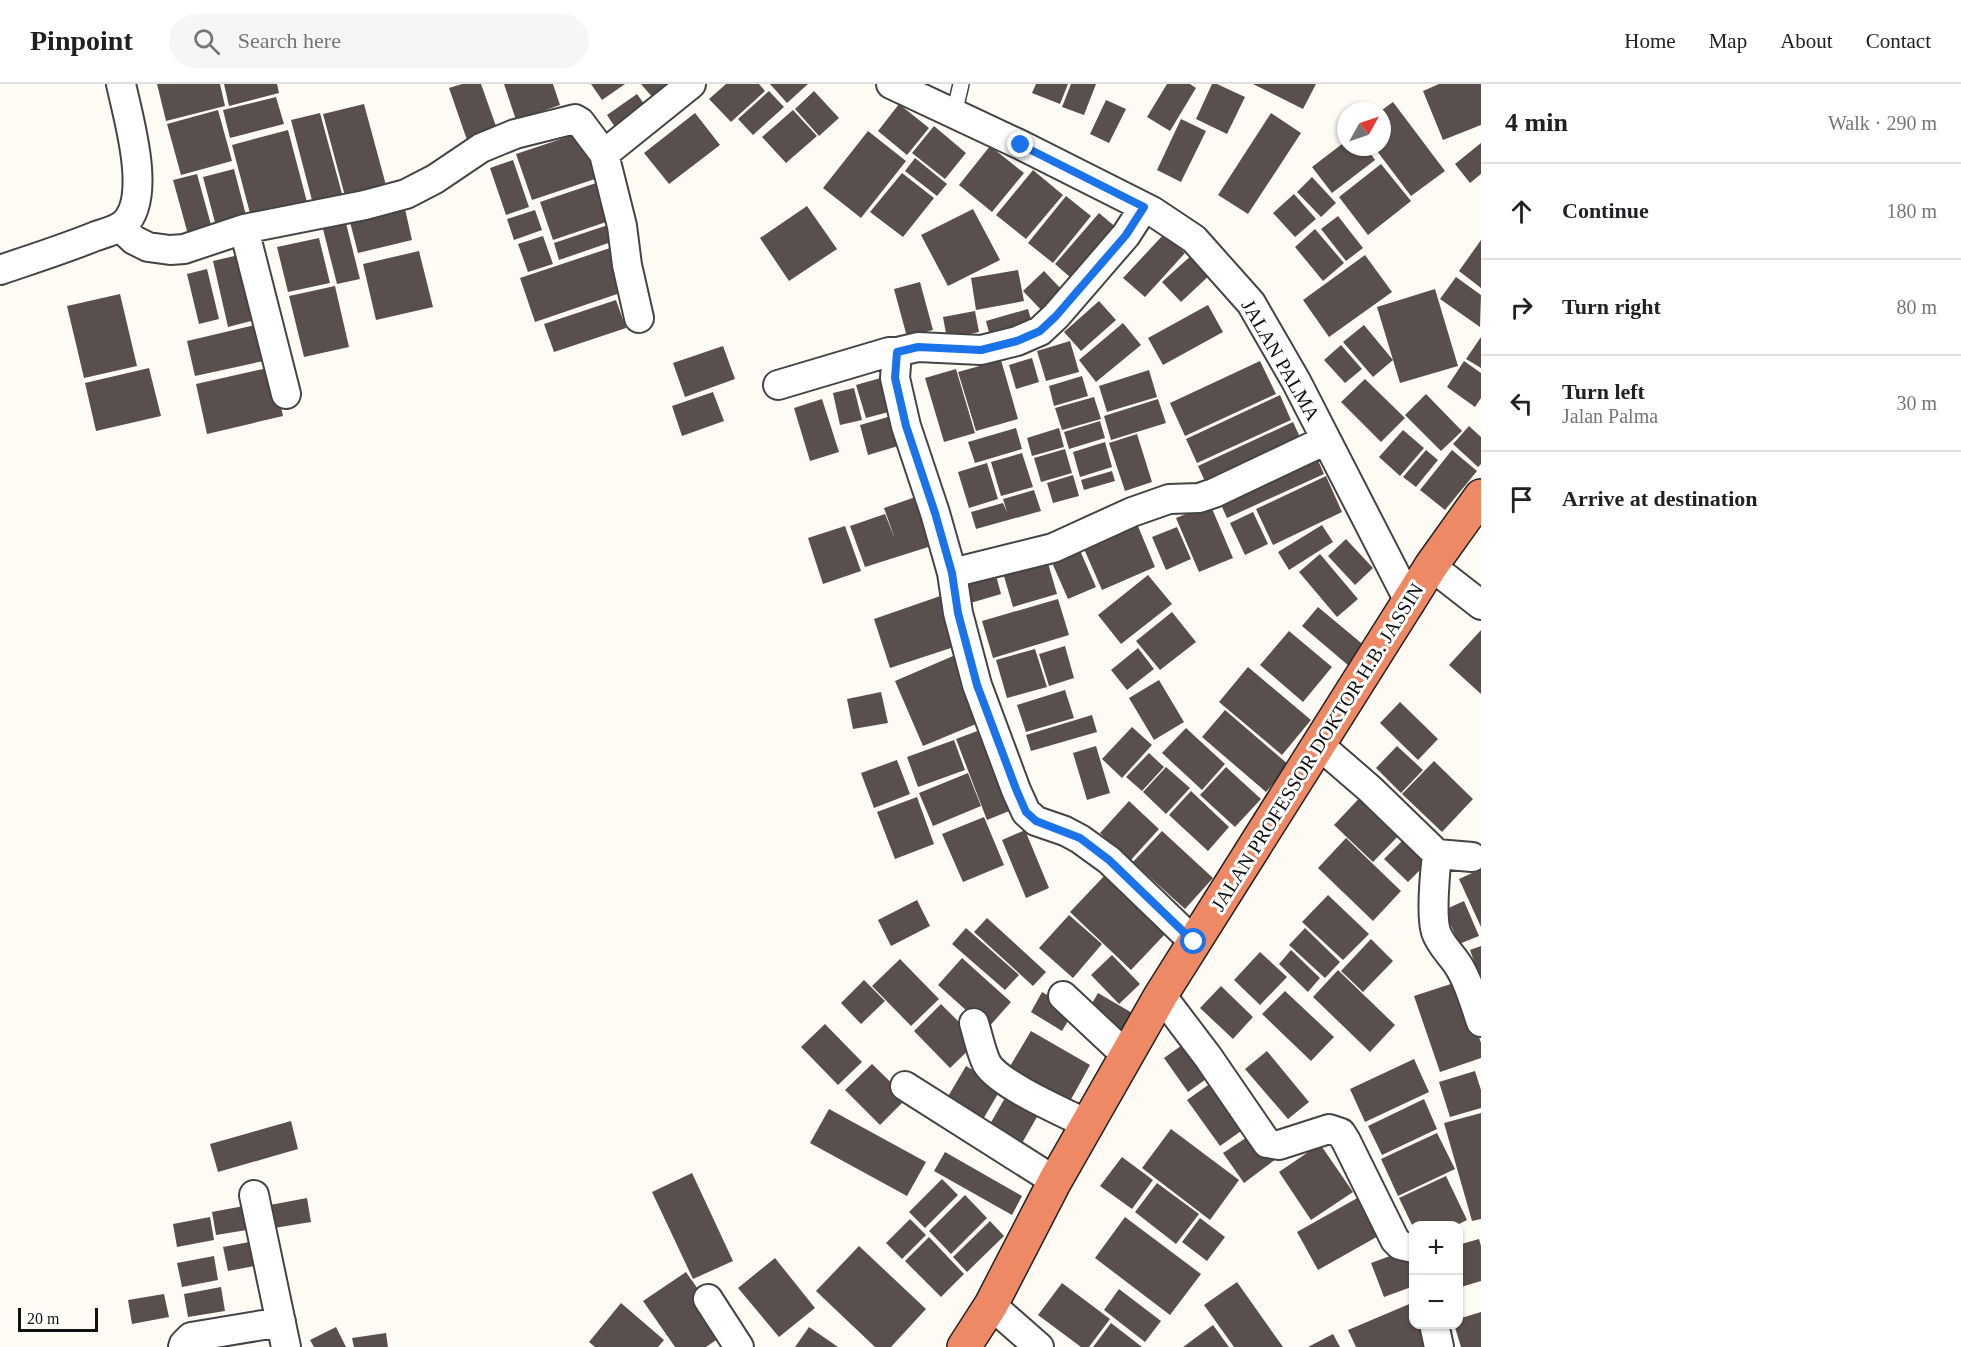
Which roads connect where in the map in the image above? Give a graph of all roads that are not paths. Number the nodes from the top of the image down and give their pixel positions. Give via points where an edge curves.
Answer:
1 (121, 84) edge
2 (691, 84) edge
3 (891, 84) edge
4 (961, 84) edge
5 (954, 114) junction
6 (604, 154) junction
7 (1144, 207) junction
8 (120, 227) junction
9 (244, 229) junction
10 (0, 270) edge
11 (639, 318) dead end
12 (897, 352) junction
13 (778, 385) dead end
14 (286, 394) dead end
15 (1326, 440) junction
16 (1481, 496) edge
17 (1431, 566) junction
18 (952, 573) junction
19 (1410, 603) junction
20 (1481, 605) edge
21 (1318, 744) junction
22 (1437, 854) junction
23 (1472, 857) dead end
24 (1194, 942) junction
25 (1161, 994) junction
26 (1063, 996) dead end
27 (1481, 1022) edge
28 (974, 1023) dead end
29 (1126, 1055) junction
30 (905, 1086) dead end
31 (1088, 1124) junction
32 (1055, 1181) junction
33 (254, 1195) dead end
34 (1409, 1247) edge
35 (708, 1299) dead end
36 (991, 1305) junction
37 (1435, 1329) edge
38 (283, 1334) edge
39 (183, 1347) edge
40 (739, 1347) edge
41 (964, 1347) edge
42 (1040, 1347) edge
43 (1439, 1347) edge

1 - 8 street via 138,185 133,209
2 - 6 street
3 - 5 street, JALAN PALMA
4 - 5 lane
5 - 7 street, JALAN PALMA
6 - 9 street via 580,122 561,121 481,148 406,194
6 - 11 street
7 - 12 street via 1100,266 1040,331 981,350 918,347
7 - 15 street, JALAN PALMA via 1194,239 1251,303
8 - 9 street via 148,247 170,250
8 - 10 street
9 - 14 street
12 - 13 street
12 - 18 street via 895,378 906,426
15 - 18 street via 1214,493 1169,499 1053,548
15 - 19 street, JALAN PALMA
16 - 17 highway, JALAN PROFESSOR DOKTOR H.B. JASSIN
17 - 19 highway, JALAN PROFESSOR DOKTOR H.B. JASSIN
17 - 20 street
18 - 24 street via 977,685 1026,812 1036,821 1080,838 1109,860
19 - 21 highway, JALAN PROFESSOR DOKTOR H.B. JASSIN
21 - 22 street
21 - 24 highway, JALAN PROFESSOR DOKTOR H.B. JASSIN
22 - 23 street
22 - 27 street via 1435,929 1440,943 1463,972
24 - 25 highway, JALAN PROFESSOR DOKTOR H.B. JASSIN
25 - 29 highway, JALAN PROFESSOR DOKTOR H.B. JASSIN
25 - 34 street via 1267,1143 1279,1145 1329,1129 1341,1133 1395,1240
26 - 29 street
28 - 31 street via 986,1062 993,1071 1008,1083
29 - 31 highway, JALAN PROFESSOR DOKTOR H.B. JASSIN
30 - 32 street
31 - 32 highway, JALAN PROFESSOR DOKTOR H.B. JASSIN
32 - 36 highway, JALAN PROFESSOR DOKTOR H.B. JASSIN
33 - 38 street
35 - 40 street
36 - 41 highway, JALAN PROFESSOR DOKTOR H.B. JASSIN
36 - 42 street
37 - 43 street
38 - 39 street via 191,1337

